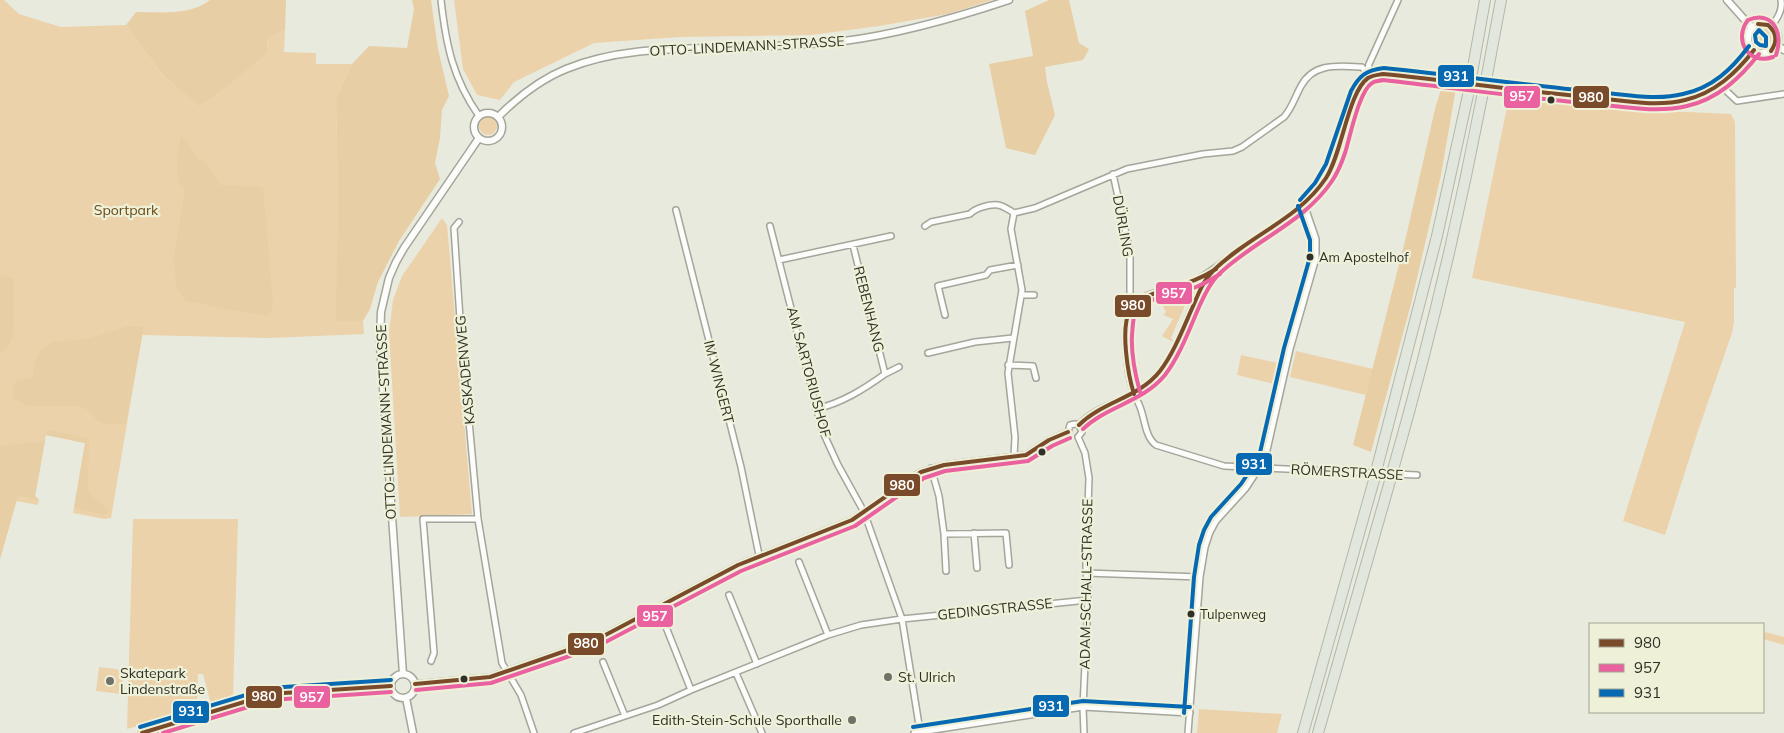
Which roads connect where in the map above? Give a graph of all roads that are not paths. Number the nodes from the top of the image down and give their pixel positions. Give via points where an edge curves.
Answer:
1 (441, 0) edge
2 (1009, 0) edge
3 (1398, 0) edge
4 (1485, 0) edge
5 (1501, 0) edge
6 (1727, 0) edge
7 (1781, 0) edge
8 (1772, 25) junction
9 (1752, 28) junction
10 (1777, 45) junction
11 (1754, 50) junction
12 (1784, 50) edge
13 (1368, 74) junction
14 (1720, 85) junction
15 (1784, 94) edge
16 (480, 116) junction
17 (498, 116) junction
18 (479, 138) junction
19 (1113, 174) junction
20 (1304, 204) junction
21 (676, 210) dead end
22 (1014, 213) junction
23 (458, 222) dead end
24 (770, 226) dead end
25 (925, 226) dead end
26 (891, 236) dead end
27 (853, 245) junction
28 (779, 260) junction
29 (1018, 265) junction
30 (1212, 271) junction
31 (1188, 283) junction
32 (1199, 292) junction
33 (1022, 295) junction
34 (1034, 295) dead end
35 (1130, 309) junction
36 (945, 315) dead end
37 (1013, 338) junction
38 (928, 353) dead end
39 (1008, 365) junction
40 (899, 367) dead end
41 (886, 374) junction
42 (1036, 378) dead end
43 (1134, 394) junction
44 (816, 408) junction
45 (1080, 425) junction
46 (1068, 432) junction
47 (1078, 437) junction
48 (1014, 457) junction
49 (932, 468) junction
50 (1259, 468) junction
51 (1417, 475) dead end
52 (864, 512) junction
53 (478, 519) junction
54 (974, 533) junction
55 (944, 534) junction
56 (760, 555) junction
57 (799, 562) dead end
58 (1009, 565) dead end
59 (977, 568) dead end
60 (946, 571) dead end
61 (1086, 573) junction
62 (1200, 576) junction
63 (729, 595) dead end
64 (1088, 600) junction
65 (902, 618) junction
66 (664, 622) dead end
67 (828, 635) junction
68 (431, 661) dead end
69 (602, 662) dead end
70 (757, 664) junction
71 (508, 672) junction
72 (736, 673) junction
73 (403, 674) junction
74 (416, 684) junction
75 (391, 686) junction
76 (691, 690) junction
77 (406, 698) junction
78 (1083, 707) junction
79 (1190, 713) junction
80 (625, 716) junction
81 (596, 726) junction
82 (142, 733) edge
83 (413, 733) edge
84 (534, 733) edge
85 (574, 733) edge
86 (599, 733) edge
87 (762, 733) edge
88 (916, 733) edge
89 (1084, 733) edge
90 (1188, 733) edge
91 (1303, 733) edge
92 (1318, 733) edge

1 - 16 street via 457,78
2 - 17 street, OTTO-LINDEMANN-STRASSE via 933,23 845,41 667,49 595,59 544,80 520,95
3 - 13 street
4 - 91 highway, bridge via 1437,236 1374,480
5 - 92 highway, bridge via 1459,213 1414,396
6 - 9 street
7 - 8 street via 1778,18
8 - 9 street via 1759,23
8 - 10 street via 1779,36
9 - 11 street via 1748,37
10 - 11 street via 1766,53
10 - 12 street
11 - 14 street
13 - 14 street via 1655,103 1696,98
13 - 19 street via 1362,67 1323,67 1302,85 1284,117 1238,149
13 - 20 street via 1355,100 1333,167
14 - 15 street via 1737,101
16 - 17 street via 487,113
16 - 18 street via 474,126
17 - 18 street via 502,125 500,134 493,140
18 - 73 street, OTTO-LINDEMANN-STRASSE via 404,248 389,278 380,312
19 - 22 street via 1035,208
19 - 35 street, DÜRLING via 1130,252
20 - 30 street
20 - 50 street via 1316,239 1316,258 1290,349 1265,459
21 - 56 street, IM WINGERT
22 - 25 street via 996,205
22 - 29 street via 1011,229
23 - 53 street, KASKADENWEG via 454,228 455,248
24 - 28 street, AM SARTORIUSHOF
26 - 27 street
27 - 28 street
27 - 41 street, REBENHANG
28 - 44 street, AM SARTORIUSHOF
29 - 33 street
29 - 36 street via 938,286
30 - 31 street
30 - 32 street
31 - 32 street via 1196,286
31 - 35 street via 1147,296
32 - 43 street via 1165,365
33 - 34 street
33 - 37 street
35 - 43 street, DÜRLING via 1126,357
37 - 38 street via 975,342
37 - 39 street
39 - 42 street via 1033,366
39 - 48 street
40 - 41 street, REBENHANG
41 - 44 street, REBENHANG via 845,399
43 - 45 street via 1097,411
43 - 50 street, RÖMERSTRASSE via 1150,438 1156,445 1224,466
44 - 52 street, AM SARTORIUSHOF via 824,435
45 - 46 street via 1070,425
45 - 47 street via 1082,432
46 - 47 street via 1070,436
46 - 48 street via 1026,455
47 - 61 street, ADAM-SCHALL-STRASSE via 1085,453 1089,478
48 - 49 street
49 - 52 street via 903,483
49 - 55 street
50 - 51 street, RÖMERSTRASSE
50 - 62 street via 1210,532
52 - 56 street via 831,529
52 - 65 street, AM SARTORIUSHOF
53 - 68 street via 423,518 434,653
53 - 71 street, KASKADENWEG via 502,663
54 - 55 street
54 - 58 street via 1006,533
54 - 59 street
55 - 60 street
56 - 71 street via 594,641
57 - 67 street
61 - 62 street
61 - 64 street, ADAM-SCHALL-STRASSE
62 - 79 street
63 - 70 street
64 - 65 street, GEDINGSTRASSE
64 - 78 street, ADAM-SCHALL-STRASSE
65 - 67 street, GEDINGSTRASSE
65 - 88 street, AM SARTORIUSHOF via 918,725
66 - 76 street
67 - 70 street, GEDINGSTRASSE
69 - 80 street
70 - 72 street, GEDINGSTRASSE
71 - 74 street via 490,677
71 - 84 street, KASKADENWEG via 521,695
72 - 76 street, GEDINGSTRASSE
72 - 87 street
73 - 74 street via 410,676
73 - 75 street via 393,679
74 - 77 street via 414,693
75 - 77 street via 398,697
75 - 82 street via 284,693 257,698
76 - 80 street, GEDINGSTRASSE
77 - 83 street
78 - 79 street
78 - 88 street
78 - 89 street, ADAM-SCHALL-STRASSE
79 - 90 street
80 - 81 street, GEDINGSTRASSE
81 - 85 street, GEDINGSTRASSE
81 - 86 street

